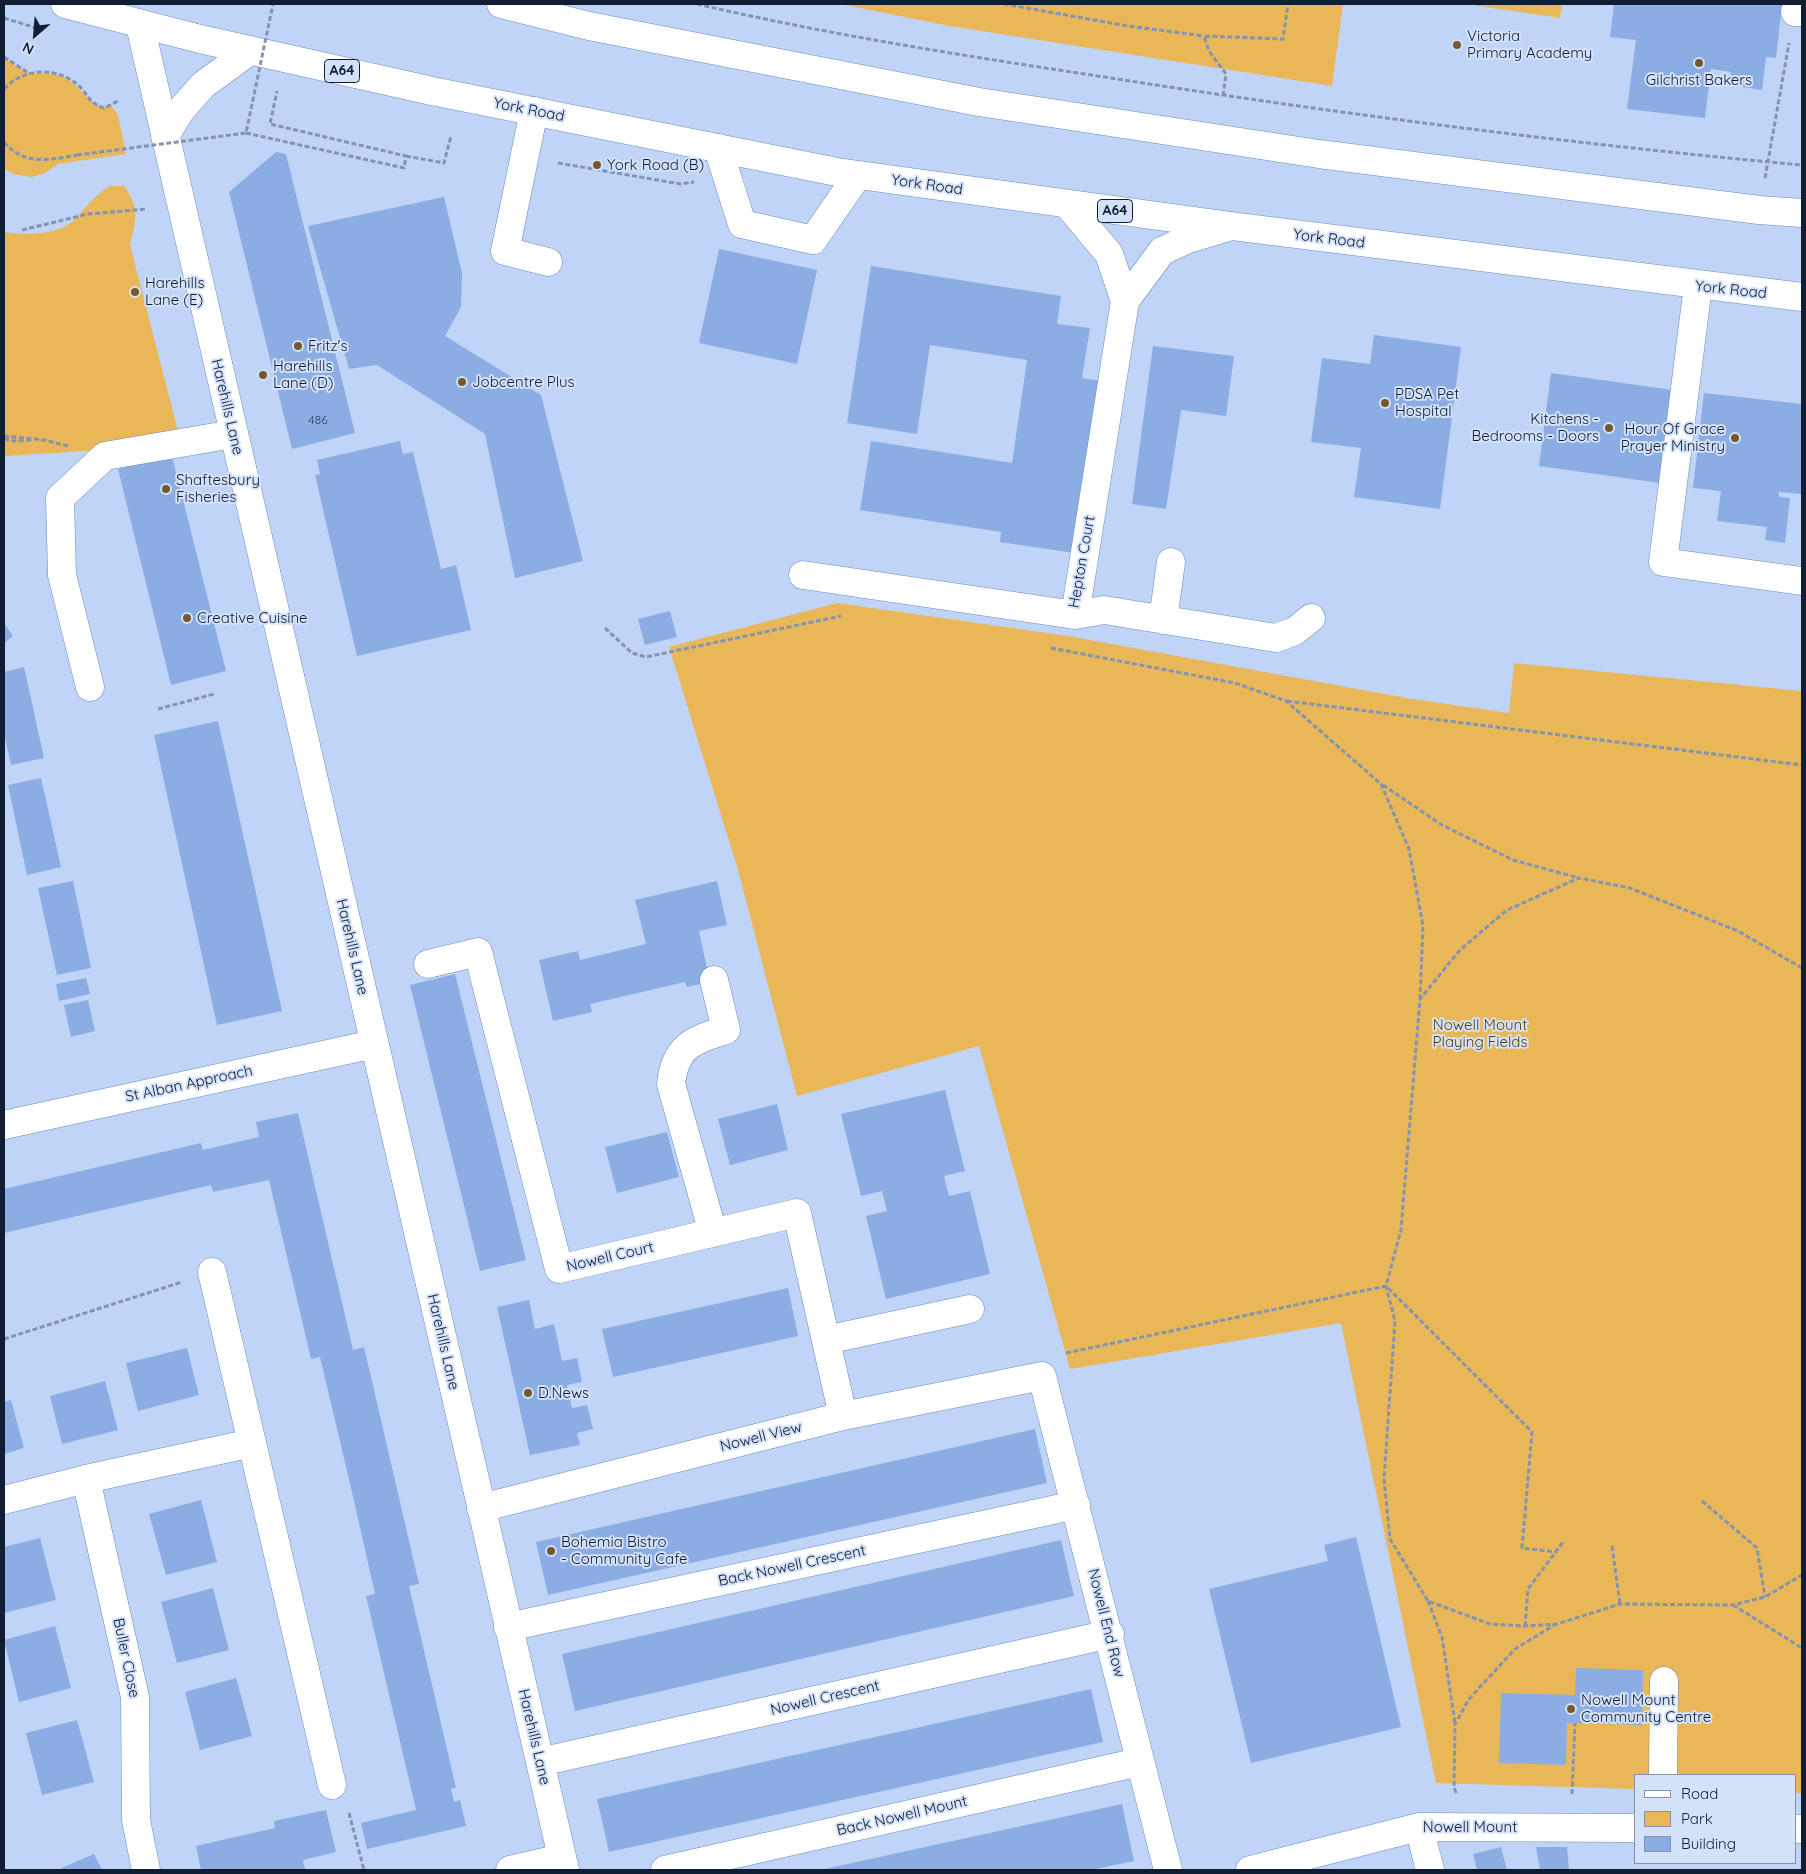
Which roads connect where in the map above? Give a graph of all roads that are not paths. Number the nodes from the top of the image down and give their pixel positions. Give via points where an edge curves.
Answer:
1 (64, 4) edge
2 (501, 4) edge
3 (135, 14) edge
4 (251, 50) junction
5 (534, 111) junction
6 (165, 136) junction
7 (718, 148) junction
8 (858, 174) junction
9 (1068, 205) junction
10 (1802, 213) edge
11 (1231, 226) junction
12 (548, 262) dead end
13 (1698, 286) junction
14 (1802, 297) edge
15 (1124, 301) junction
16 (233, 434) junction
17 (1171, 562) dead end
18 (803, 575) dead end
19 (1802, 581) edge
20 (1074, 615) junction
21 (1311, 618) dead end
22 (1164, 620) junction
23 (90, 687) dead end
24 (428, 964) dead end
25 (714, 980) dead end
26 (374, 1044) junction
27 (4, 1125) edge
28 (713, 1233) junction
29 (212, 1272) road end
30 (970, 1309) dead end
31 (826, 1340) junction
32 (1042, 1376) joint
33 (843, 1416) junction
34 (252, 1443) junction
35 (86, 1479) junction
36 (4, 1500) edge
37 (1076, 1505) junction
38 (481, 1508) junction
39 (508, 1627) junction
40 (1110, 1634) junction
41 (1664, 1681) dead end
42 (540, 1762) junction
43 (1139, 1762) junction
44 (1663, 1774) edge
45 (332, 1785) road end
46 (1419, 1827) junction
47 (1634, 1828) edge
48 (563, 1864) edge
49 (146, 1870) edge
50 (510, 1870) edge
51 (665, 1870) edge
52 (1168, 1870) edge
53 (1250, 1870) edge
54 (1430, 1870) edge

1 - 3 main road, York Road / A64
2 - 10 main road via 588,26 979,102 1319,154
3 - 4 main road, York Road / A64
3 - 6 main road, Harehills Lane
4 - 5 main road, York Road / A64
4 - 6 main road via 203,85 181,110
5 - 7 main road, York Road / A64
5 - 12 main road via 505,251
6 - 16 main road, Harehills Lane
7 - 8 main road, York Road / A64
7 - 8 main road via 742,224 813,240
8 - 9 main road, York Road / A64
9 - 11 main road, York Road / A64
9 - 15 main road, Hepton Court via 1109,254
11 - 13 main road, York Road / A64
11 - 15 main road, Hepton Court via 1162,251
13 - 14 main road, York Road / A64
13 - 19 main road via 1663,562
15 - 20 main road, Hepton Court
16 - 23 main road via 105,456 60,498 62,574
16 - 26 main road, Harehills Lane
17 - 22 main road
18 - 20 main road, Hepton Court
20 - 22 main road via 1104,610
21 - 22 main road via 1295,631 1276,638
24 - 28 main road, Nowell Court via 478,952 559,1269
25 - 28 main road via 726,1030 692,1042 680,1053 673,1068 671,1084
26 - 27 main road, St Alban Approach
26 - 38 main road, Harehills Lane
28 - 31 main road, Nowell Court via 797,1213
29 - 34 main road
30 - 31 main road
31 - 33 main road, Nowell Court
32 - 33 main road, Nowell View
32 - 37 main road, Nowell End Row
33 - 38 main road, Nowell View
34 - 35 main road
34 - 45 main road
35 - 36 main road
35 - 49 main road, Buller Close via 135,1697 136,1820
37 - 39 main road, Back Nowell Crescent
37 - 40 main road, Nowell End Row
38 - 39 main road, Harehills Lane
39 - 42 main road, Harehills Lane
40 - 42 main road, Nowell Crescent
40 - 43 main road, Nowell End Row
41 - 44 main road
42 - 48 main road, Harehills Lane
43 - 51 main road, Back Nowell Mount
43 - 52 main road, Nowell End Row
46 - 47 main road, Nowell Mount
46 - 53 main road, Nowell Mount
46 - 54 main road
48 - 50 main road

